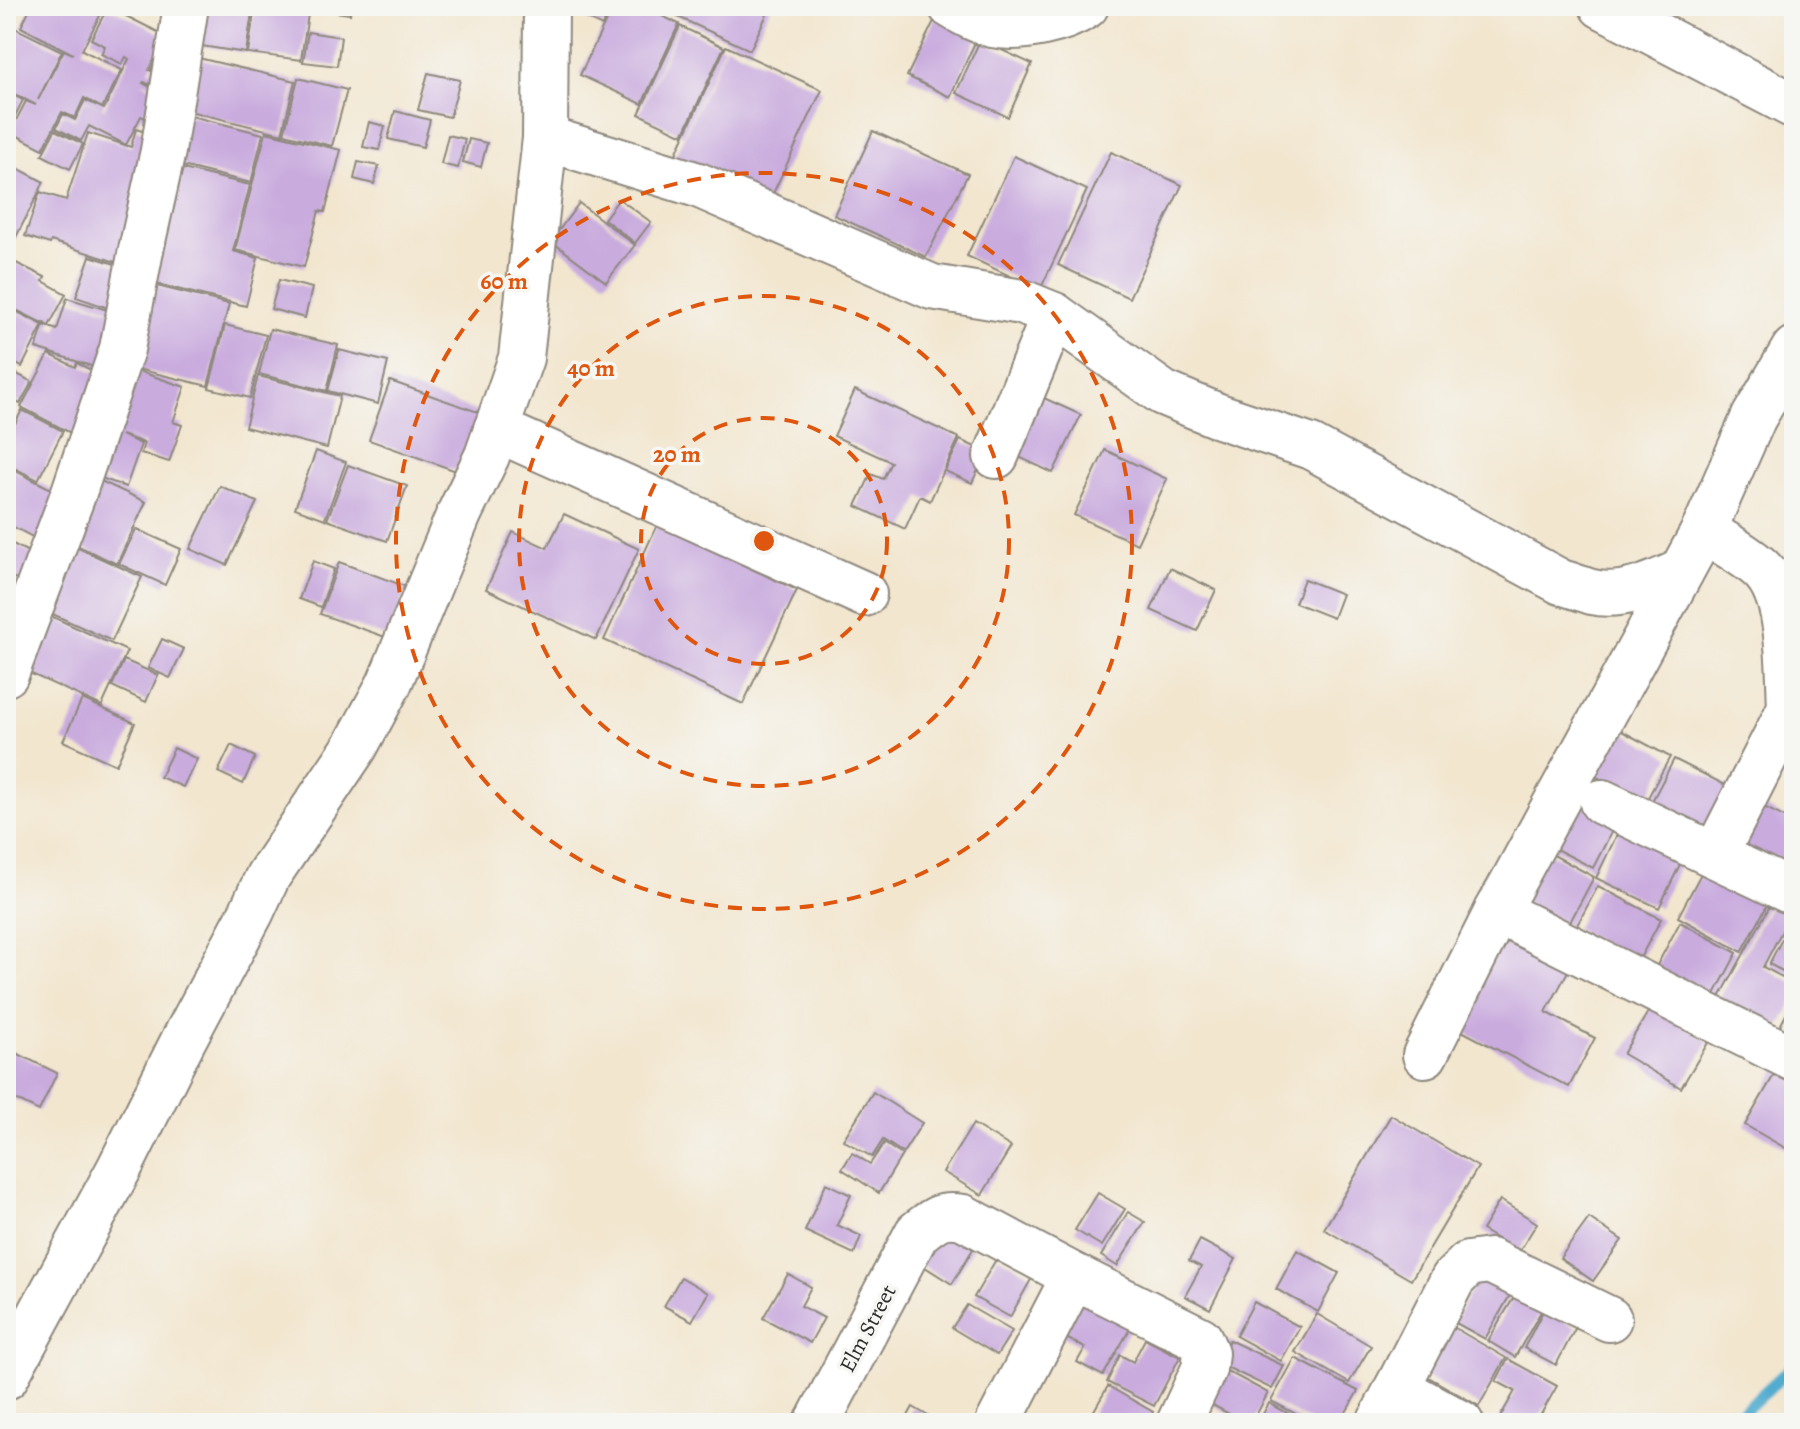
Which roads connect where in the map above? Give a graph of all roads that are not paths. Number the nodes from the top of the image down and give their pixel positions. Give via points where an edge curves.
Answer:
1 (186, 6) edge
2 (546, 6) edge
3 (951, 6) edge
4 (1086, 6) edge
5 (1602, 6) edge
6 (1794, 106) edge
7 (545, 138) junction
8 (1054, 315) junction
9 (1794, 349) edge
10 (496, 429) junction
11 (996, 456) dead end
12 (1704, 530) junction
13 (1681, 572) junction
14 (864, 594) dead end
15 (6, 674) edge
16 (1792, 709) edge
17 (1602, 802) dead end
18 (1715, 855) junction
19 (1794, 893) edge
20 (1497, 911) junction
21 (1425, 1055) dead end
22 (1794, 1059) edge
23 (1074, 1276) junction
24 (1609, 1319) dead end
25 (6, 1377) edge
26 (1388, 1405) edge
27 (817, 1423) edge
28 (998, 1423) edge
29 (1179, 1423) edge
30 (1461, 1423) edge

1 - 15 street via 122,349
2 - 7 street
3 - 4 street via 995,26 1029,26
5 - 6 street
7 - 8 street via 698,185 932,287 1022,302
7 - 10 street via 521,358
8 - 11 street
8 - 13 street via 1163,393 1311,447 1561,582 1595,593 1619,593
9 - 12 street via 1754,417
10 - 14 street
10 - 25 street via 389,684 355,747 268,876
12 - 13 street
12 - 16 street via 1761,569 1775,586
13 - 20 street
16 - 18 street
17 - 18 street
18 - 19 street
20 - 21 street
20 - 22 street
23 - 27 street, Elm Street via 963,1217 947,1214 930,1222 917,1233
23 - 28 street
23 - 29 street via 1200,1339 1206,1353 1204,1369
24 - 26 street via 1490,1261 1468,1264 1453,1279
26 - 30 street

